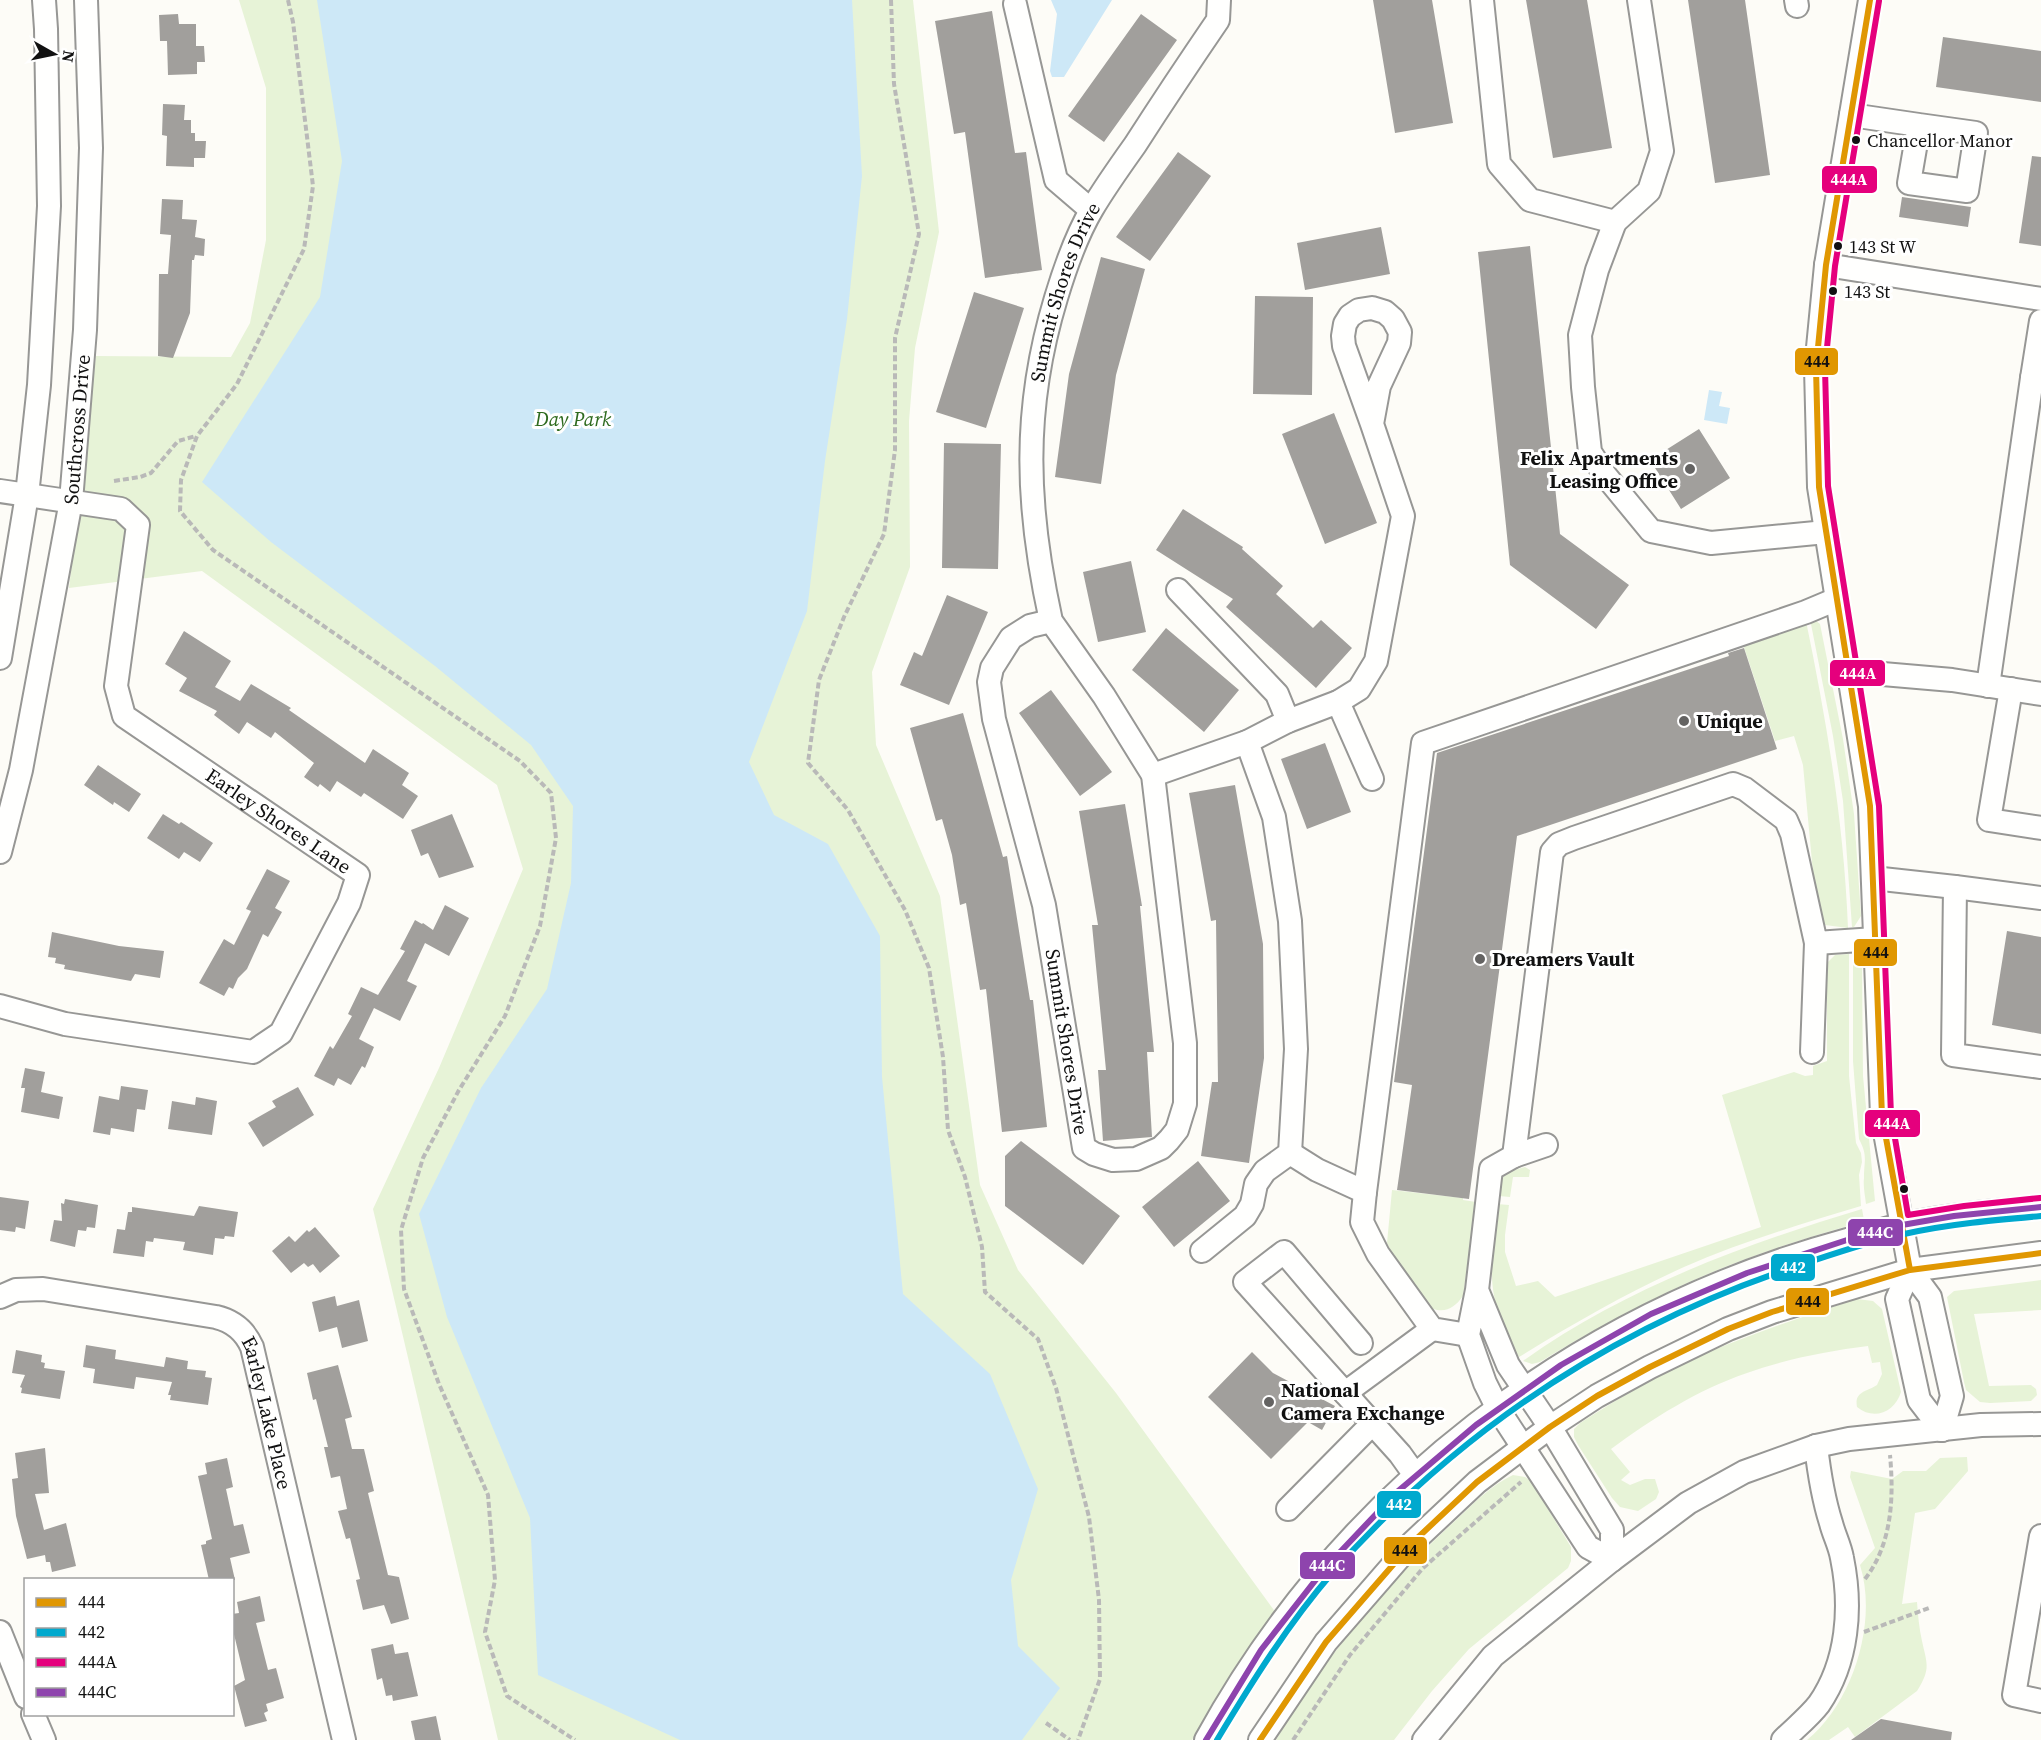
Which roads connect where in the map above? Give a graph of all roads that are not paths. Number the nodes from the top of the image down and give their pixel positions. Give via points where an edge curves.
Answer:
1 (44, 0) edge
2 (86, 0) edge
3 (1220, 0) edge
4 (1482, 0) edge
5 (1639, 0) edge
6 (1870, 0) edge
7 (1015, 4) dead end
8 (1851, 115) junction
9 (1919, 125) dead end
10 (1091, 210) junction
11 (1615, 222) junction
12 (1826, 265) junction
13 (2041, 299) edge
14 (2041, 321) edge
15 (2037, 378) edge
16 (1372, 424) dead end
17 (0, 491) edge
18 (27, 495) junction
19 (71, 501) junction
20 (1826, 532) junction
21 (1178, 590) dead end
22 (1837, 599) junction
23 (1051, 621) junction
24 (0, 658) edge
25 (1848, 671) junction
26 (1988, 686) junction
27 (2011, 689) junction
28 (2041, 694) edge
29 (1338, 702) junction
30 (1288, 720) junction
31 (1247, 742) junction
32 (1153, 776) junction
33 (1372, 779) dead end
34 (2041, 828) edge
35 (0, 852) edge
36 (1873, 878) junction
37 (1955, 887) junction
38 (2041, 898) edge
39 (1875, 939) junction
40 (1816, 943) junction
41 (0, 1006) edge
42 (1812, 1052) dead end
43 (2041, 1067) edge
44 (1546, 1145) dead end
45 (1290, 1153) junction
46 (1514, 1156) junction
47 (1365, 1192) junction
48 (2041, 1207) edge
49 (1901, 1225) junction
50 (1202, 1251) dead end
51 (2041, 1253) edge
52 (1910, 1270) junction
53 (1477, 1290) junction
54 (0, 1298) edge
55 (1431, 1329) junction
56 (1468, 1335) junction
57 (1361, 1343) dead end
58 (1525, 1388) junction
59 (1345, 1393) junction
60 (1498, 1409) junction
61 (1372, 1424) junction
62 (2041, 1424) edge
63 (1550, 1427) junction
64 (1942, 1430) junction
65 (1816, 1446) junction
66 (1523, 1447) junction
67 (1415, 1475) junction
68 (1288, 1509) dead end
69 (2041, 1536) edge
70 (1612, 1560) junction
71 (0, 1632) edge
72 (24, 1692) edge
73 (2041, 1701) edge
74 (34, 1716) edge
75 (44, 1740) edge
76 (345, 1740) edge
77 (1206, 1740) edge
78 (1260, 1740) edge
79 (1424, 1740) edge
80 (1783, 1740) edge

1 - 18 street, Southcross Drive via 49,206 39,385
2 - 19 street, Southcross Drive via 91,148 85,330
3 - 10 street, Summit Shores Drive via 1218,20
4 - 11 street via 1499,164 1530,200
5 - 11 street via 1662,151 1649,191
6 - 8 street
7 - 10 street via 1056,180
8 - 9 street
8 - 12 street
10 - 23 street, Summit Shores Drive via 1062,279 1036,380 1031,491 1037,552
11 - 20 street via 1580,335 1590,452 1605,475 1651,531 1711,543
12 - 13 street
12 - 20 street via 1816,368 1819,487
14 - 15 street
15 - 26 street
16 - 29 street via 1404,516 1376,661 1359,689
17 - 18 street, Earley Shores Lane
18 - 19 street, Earley Shores Lane
18 - 24 street, Southcross Drive
19 - 35 street, Southcross Drive via 21,770
19 - 41 street, Earley Shores Lane via 121,509 138,525 116,686 124,716 358,875 349,903 280,1033 253,1052 65,1024
20 - 22 street
21 - 30 street via 1277,694
22 - 25 street
22 - 47 street via 1423,742
23 - 32 street, Summit Shores Drive via 1104,696
23 - 32 street, Summit Shores Drive via 1030,626 1011,638 992,668 989,682 994,719 1044,905 1084,1148 1113,1160 1136,1160 1161,1148 1177,1130 1185,1104 1185,1043
25 - 26 street
25 - 36 street via 1870,806
26 - 27 street
27 - 28 street
27 - 34 street via 1989,820
29 - 30 street
29 - 33 street
30 - 31 street
31 - 32 street
31 - 45 street via 1274,817 1290,921 1296,1049
36 - 37 street
36 - 39 street
37 - 38 street
37 - 43 street via 1953,1055
39 - 40 street
39 - 49 street via 1882,1116
40 - 42 street
40 - 46 street via 1786,820 1733,784 1559,844 1550,863
44 - 46 street
45 - 47 street
45 - 50 street via 1265,1171 1245,1216
46 - 53 street via 1491,1168
47 - 55 street via 1362,1222 1378,1254
48 - 49 street
49 - 52 street
49 - 58 street via 1802,1252 1710,1287 1631,1323
51 - 52 street
52 - 63 street via 1728,1329 1597,1396
52 - 64 street via 1930,1297 1952,1396
52 - 64 street via 1897,1299 1919,1400
53 - 56 street
53 - 58 street via 1508,1365
54 - 76 street, Earley Lake Place via 16,1290 43,1289 216,1317 235,1325 245,1335 252,1347
55 - 56 street
55 - 59 street
56 - 60 street
57 - 59 street via 1284,1252 1245,1282
58 - 60 street
58 - 63 street
59 - 61 street
60 - 66 street
60 - 67 street
61 - 67 street
61 - 68 street
62 - 64 street
63 - 66 street
63 - 70 street via 1612,1530
64 - 65 street via 1888,1433
65 - 70 street via 1744,1472 1688,1503
65 - 80 street via 1820,1477 1842,1555 1847,1617 1836,1673 1818,1705
66 - 70 street via 1588,1548
66 - 78 street via 1449,1507 1382,1575 1326,1641
67 - 77 street via 1350,1540 1288,1612
69 - 73 street via 2014,1695
70 - 79 street via 1493,1656
71 - 72 street
74 - 75 street

